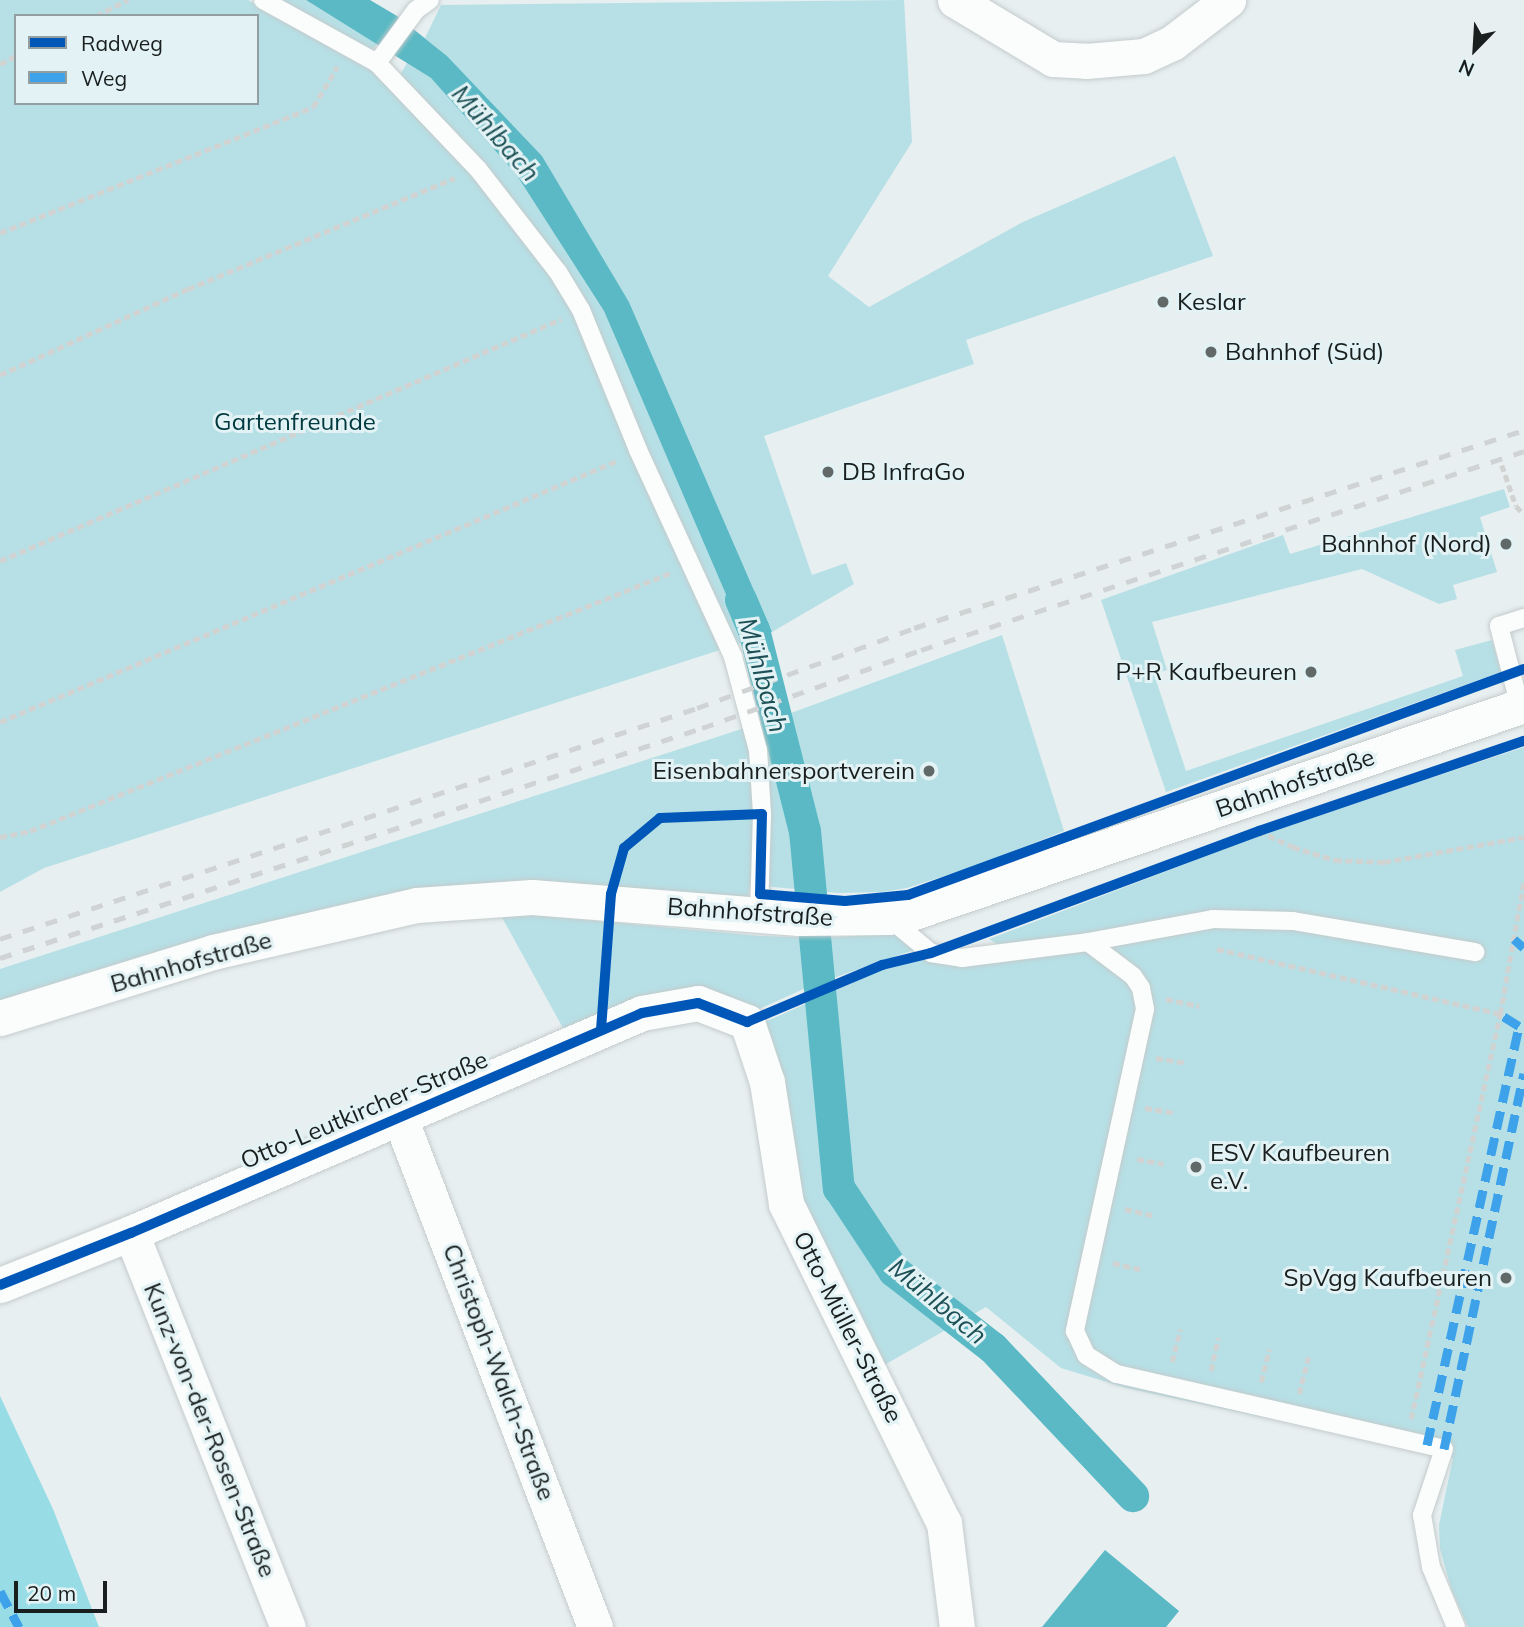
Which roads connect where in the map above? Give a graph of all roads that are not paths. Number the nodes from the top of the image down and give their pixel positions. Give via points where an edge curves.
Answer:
1 (263, 0) edge
2 (955, 0) edge
3 (1228, 0) edge
4 (423, 5) edge
5 (382, 57) junction
6 (1524, 618) edge
7 (1522, 706) edge
8 (759, 915) junction
9 (888, 917) junction
10 (1088, 942) junction
11 (1475, 952) dead end
12 (0, 1018) edge
13 (747, 1022) joint
14 (400, 1118) junction
15 (131, 1233) junction
16 (0, 1285) edge
17 (288, 1627) edge
18 (595, 1627) edge
19 (957, 1627) edge
20 (1456, 1627) edge

1 - 5 lane via 348,48
2 - 3 street via 1053,59 1086,61 1144,55 1172,43
4 - 5 lane
5 - 8 lane via 478,169 558,272 581,310 638,450 733,657 758,750 762,814
6 - 7 lane via 1499,626
7 - 9 street, Bahnhofstraße via 911,914
8 - 9 street, Bahnhofstraße
8 - 12 street, Bahnhofstraße via 532,897 417,905 213,953
9 - 10 lane via 930,953 962,958
10 - 11 lane via 1213,919 1293,921
10 - 20 lane via 1133,976 1145,1009 1074,1331 1086,1355 1117,1374 1444,1449 1422,1516 1431,1567
13 - 14 street, Otto-Leutkircher-Straße via 698,1003 642,1013
13 - 19 street, Otto-Müller-Straße via 767,1082 786,1204 944,1523
14 - 15 street, Otto-Leutkircher-Straße
14 - 18 street, Christoph-Walch-Straße
15 - 16 street, Otto-Leutkircher-Straße
15 - 17 street, Kunz-von-der-Rosen-Straße

